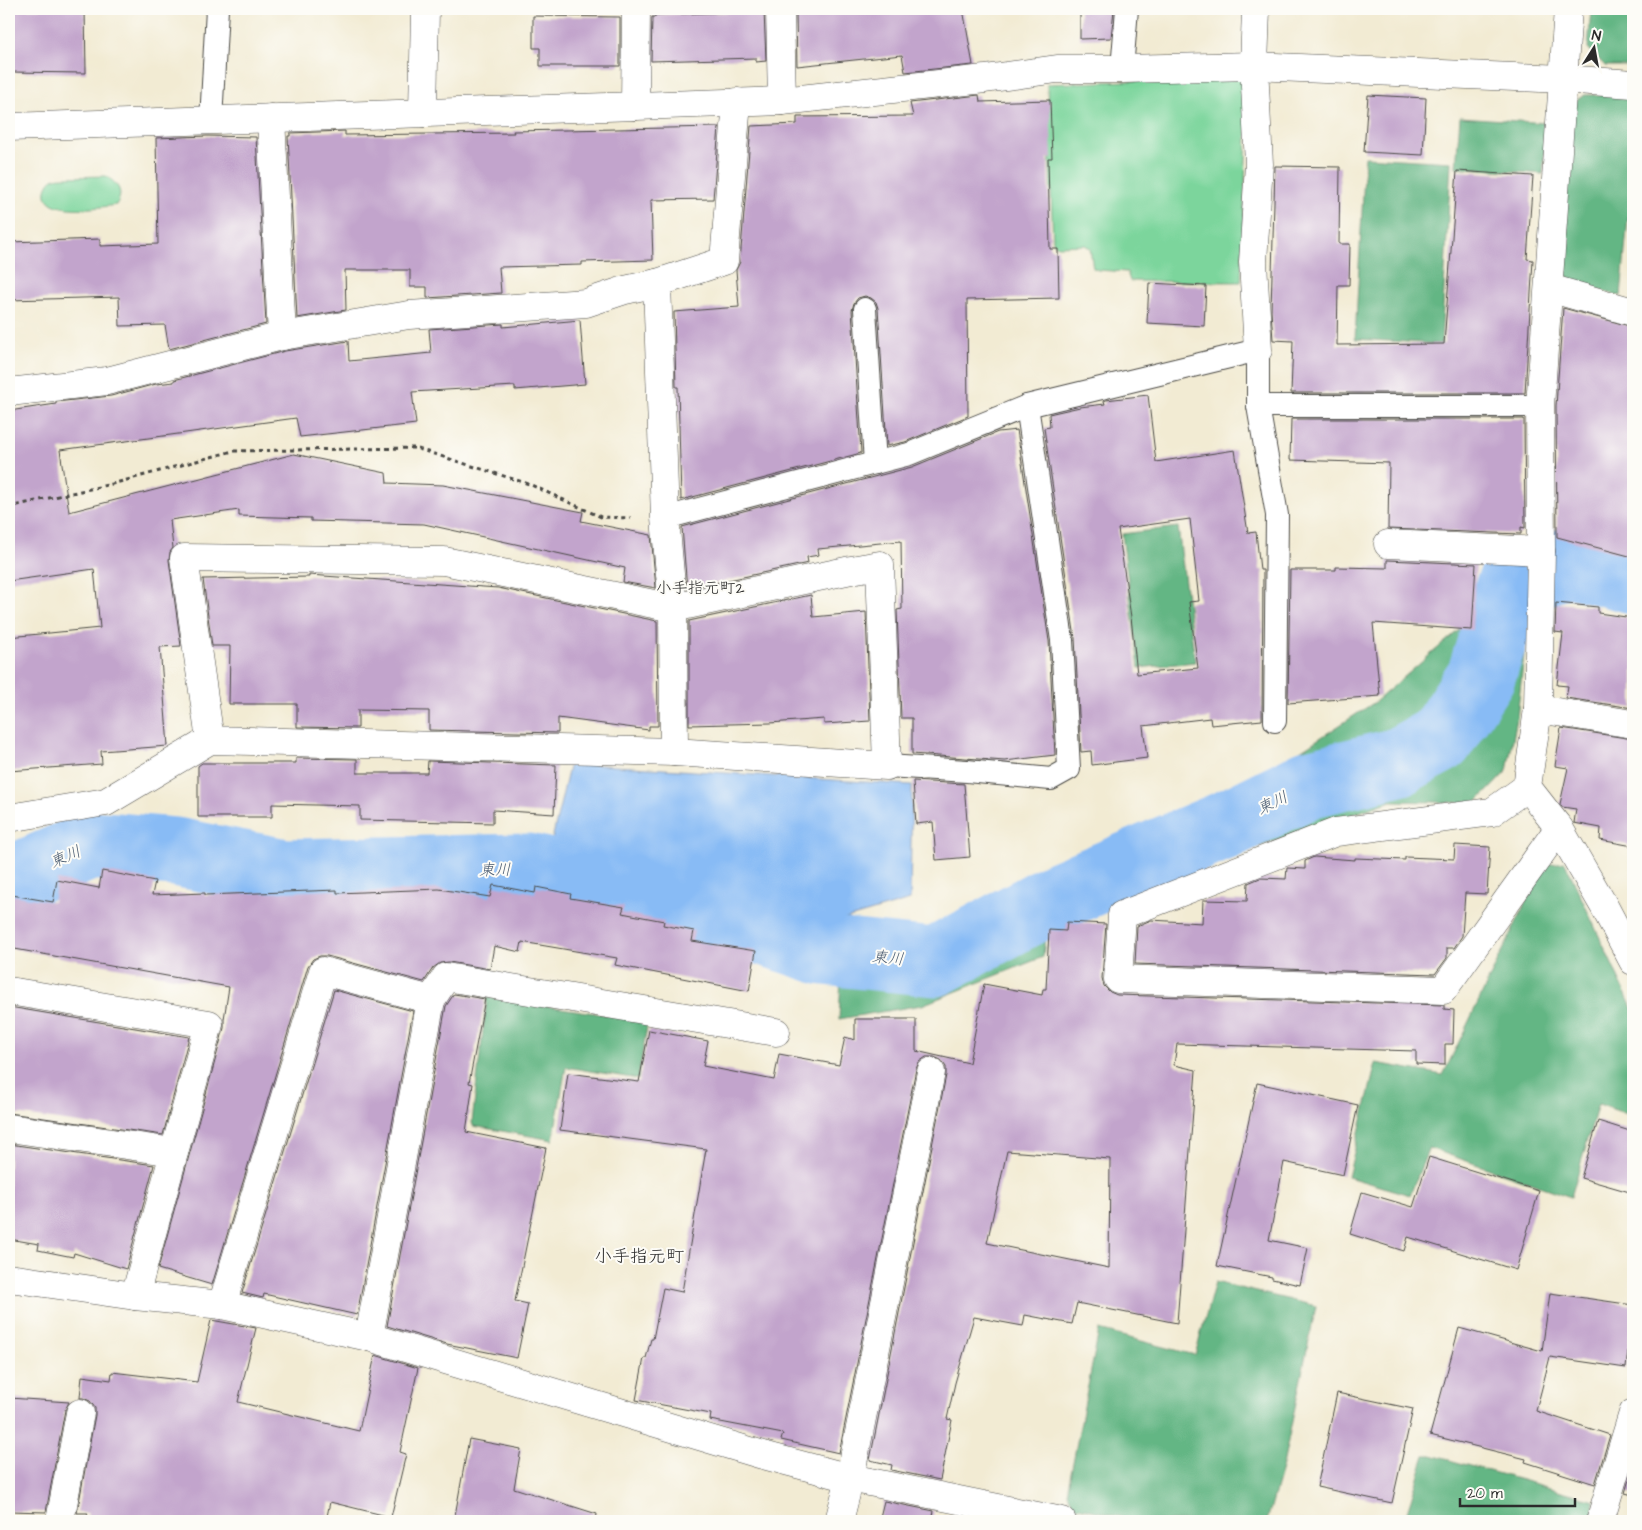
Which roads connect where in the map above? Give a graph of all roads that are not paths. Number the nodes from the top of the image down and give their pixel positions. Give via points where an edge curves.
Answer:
1 (217, 9) edge
2 (425, 9) edge
3 (636, 9) edge
4 (780, 9) edge
5 (1127, 9) edge
6 (1256, 9) edge
7 (1568, 9) edge
8 (1254, 66) junction
9 (1122, 69) junction
10 (1563, 78) junction
11 (1633, 84) edge
12 (782, 101) junction
13 (737, 102) junction
14 (636, 106) junction
15 (423, 113) junction
16 (271, 118) junction
17 (211, 121) junction
18 (9, 127) edge
19 (657, 283) junction
20 (1548, 288) junction
21 (865, 309) dead end
22 (1633, 312) edge
23 (282, 336) junction
24 (1258, 350) junction
25 (9, 392) edge
26 (1027, 406) junction
27 (1258, 406) junction
28 (1540, 406) junction
29 (875, 464) junction
30 (665, 518) junction
31 (1388, 544) dead end
32 (1541, 551) junction
33 (673, 608) junction
34 (1538, 709) junction
35 (1275, 722) dead end
36 (1633, 724) edge
37 (210, 740) junction
38 (674, 752) junction
39 (887, 766) junction
40 (1527, 787) junction
41 (9, 818) edge
42 (1558, 828) junction
43 (1604, 906) junction
44 (1633, 913) edge
45 (1633, 961) edge
46 (9, 991) edge
47 (431, 1000) junction
48 (776, 1032) dead end
49 (931, 1072) dead end
50 (9, 1128) edge
51 (174, 1152) junction
52 (9, 1278) edge
53 (135, 1296) junction
54 (222, 1305) junction
55 (369, 1336) junction
56 (80, 1413) dead end
57 (1633, 1413) edge
58 (850, 1478) junction
59 (60, 1521) edge
60 (839, 1521) edge
61 (1062, 1521) edge
62 (1600, 1521) edge

1 - 17 lane
2 - 15 street
3 - 14 street
4 - 12 street
5 - 9 lane
6 - 8 street
7 - 10 street
8 - 9 street
8 - 10 street
8 - 24 street via 1259,164 1253,262
9 - 12 street via 1057,69
10 - 11 street
10 - 20 street
12 - 13 street
13 - 14 street
13 - 19 street via 724,261
14 - 15 street
15 - 16 street
16 - 17 street
16 - 23 street
17 - 18 street
19 - 23 street via 586,303 409,315
19 - 30 street
20 - 22 street
20 - 28 street
21 - 29 lane
23 - 25 street via 108,381
24 - 26 lane
24 - 27 lane
26 - 29 lane via 909,454
26 - 39 lane via 1062,640 1069,769 1051,779
27 - 28 lane
27 - 35 lane via 1277,515
28 - 32 street
29 - 30 lane
30 - 33 street
31 - 32 street
32 - 34 street
33 - 37 street via 444,560 184,558
33 - 38 street
33 - 39 street via 880,565
34 - 36 street
34 - 40 street
37 - 38 street
37 - 41 street via 106,802
38 - 39 street
40 - 42 street
40 - 42 street via 1492,812 1336,832 1122,915 1118,979 1443,990
42 - 43 street
43 - 44 street
43 - 45 street
46 - 51 street via 209,1024
47 - 48 street via 446,978
47 - 54 street via 323,971
47 - 55 street
49 - 58 street
50 - 51 street
51 - 53 street
52 - 53 street
53 - 54 street
54 - 55 street
55 - 58 street via 753,1453
56 - 59 street
57 - 62 street
58 - 60 street
58 - 61 street

